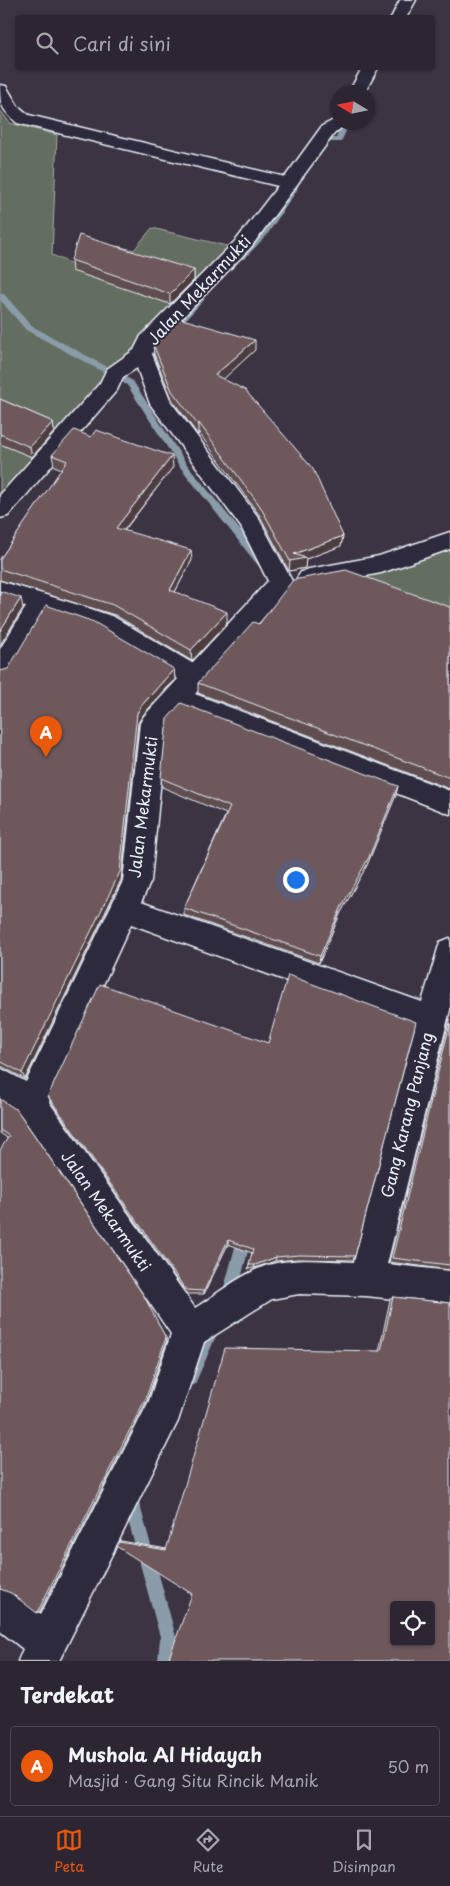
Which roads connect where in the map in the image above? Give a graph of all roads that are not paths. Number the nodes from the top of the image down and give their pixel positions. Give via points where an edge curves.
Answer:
1 (408, 0) edge
2 (400, 15) edge
3 (369, 70) edge
4 (361, 85) edge
5 (0, 90) edge
6 (330, 129) edge
7 (288, 183) junction
8 (142, 354) junction
9 (0, 510) edge
10 (450, 540) edge
11 (281, 583) junction
12 (0, 590) edge
13 (41, 602) junction
14 (0, 671) edge
15 (196, 678) junction
16 (177, 698) junction
17 (450, 803) edge
18 (124, 908) junction
19 (450, 951) edge
20 (431, 1019) junction
21 (0, 1083) edge
22 (32, 1104) junction
23 (366, 1279) junction
24 (450, 1288) edge
25 (190, 1331) junction
26 (0, 1607) edge
27 (42, 1652) edge

1 - 2 street
3 - 4 street
5 - 7 street via 23,119
6 - 7 street, Jalan Mekarmukti
7 - 8 street, Jalan Mekarmukti via 244,243 148,341
8 - 9 street via 114,374 110,385
8 - 11 street, Jalan Mekarmukti via 162,404 250,523
10 - 11 street via 381,564
11 - 15 street, Jalan Mekarmukti
12 - 13 street
13 - 14 street
13 - 15 street via 105,624
15 - 16 street, Jalan Mekarmukti
16 - 17 street
16 - 18 street, Jalan Mekarmukti via 153,723 137,880
18 - 20 street
18 - 22 street, Jalan Mekarmukti
19 - 20 street, Gang Karang Panjang
20 - 23 street, Gang Karang Panjang
21 - 22 street
22 - 25 street, Jalan Mekarmukti
23 - 24 street
23 - 25 street via 299,1277 266,1283
25 - 27 street via 165,1408
26 - 27 street

